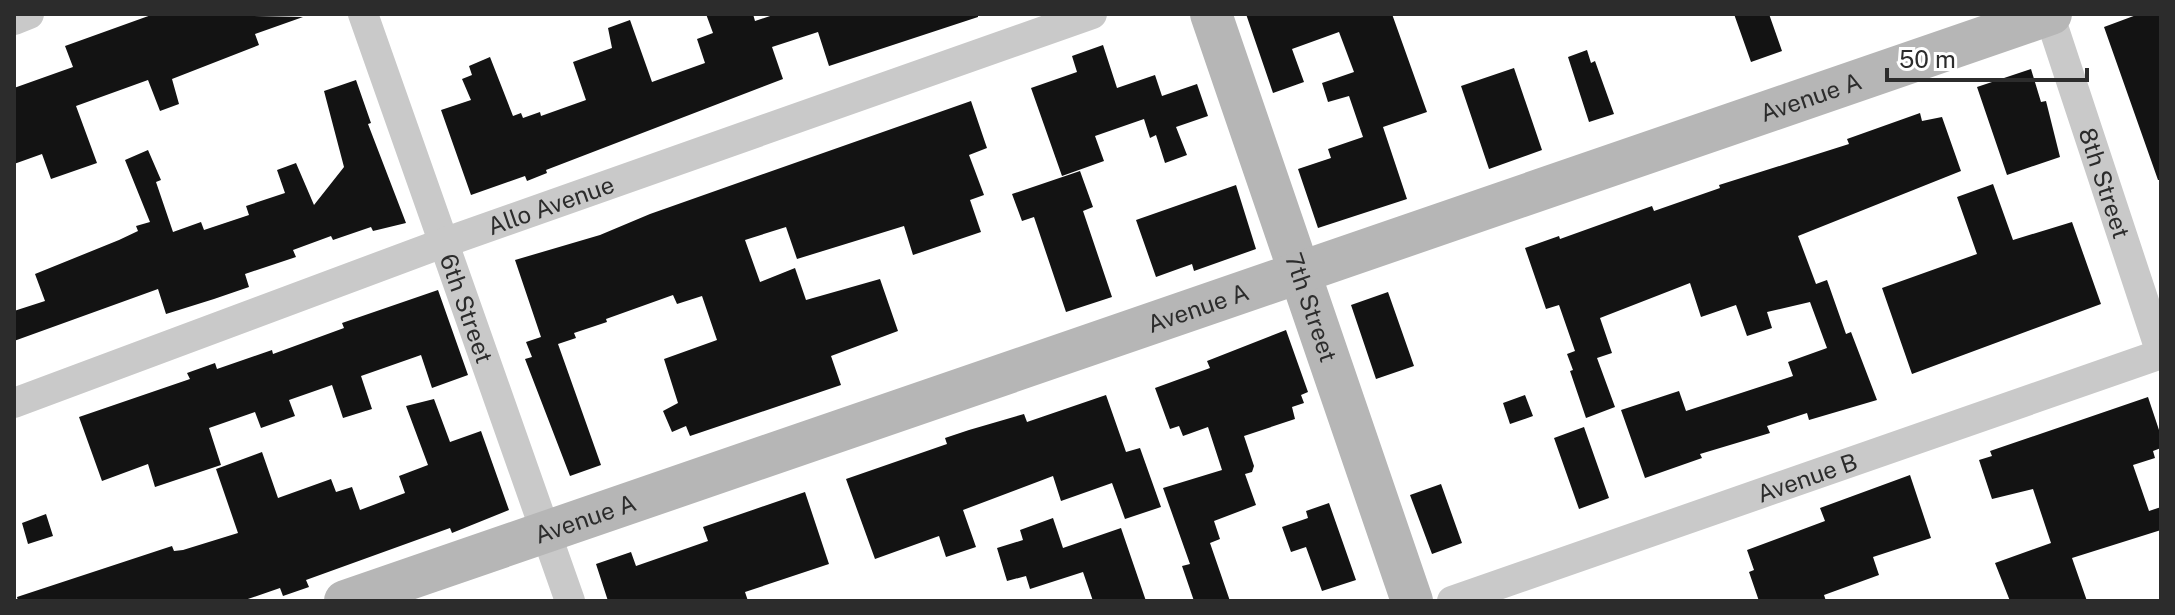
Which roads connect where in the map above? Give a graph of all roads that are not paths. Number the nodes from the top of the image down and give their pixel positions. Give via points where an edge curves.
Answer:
1 (29, 14) edge
2 (363, 14) edge
3 (1092, 14) edge
4 (1211, 14) edge
5 (2050, 14) edge
6 (14, 20) edge
7 (443, 243) junction
8 (1300, 275) junction
9 (2161, 354) edge
10 (14, 403) edge
11 (545, 531) junction
12 (345, 601) edge
13 (570, 601) edge
14 (1412, 601) edge
15 (1452, 601) edge

1 - 6 street
2 - 7 street, 6th Street
3 - 7 street, Allo Avenue
4 - 8 street, 7th Street
5 - 8 street, Avenue A
5 - 9 street, 8th Street
7 - 10 street, Allo Avenue
7 - 11 street, 6th Street
8 - 11 street, Avenue A
8 - 14 street, 7th Street
9 - 15 street, Avenue B
11 - 12 street, Avenue A
11 - 13 street, 6th Street

